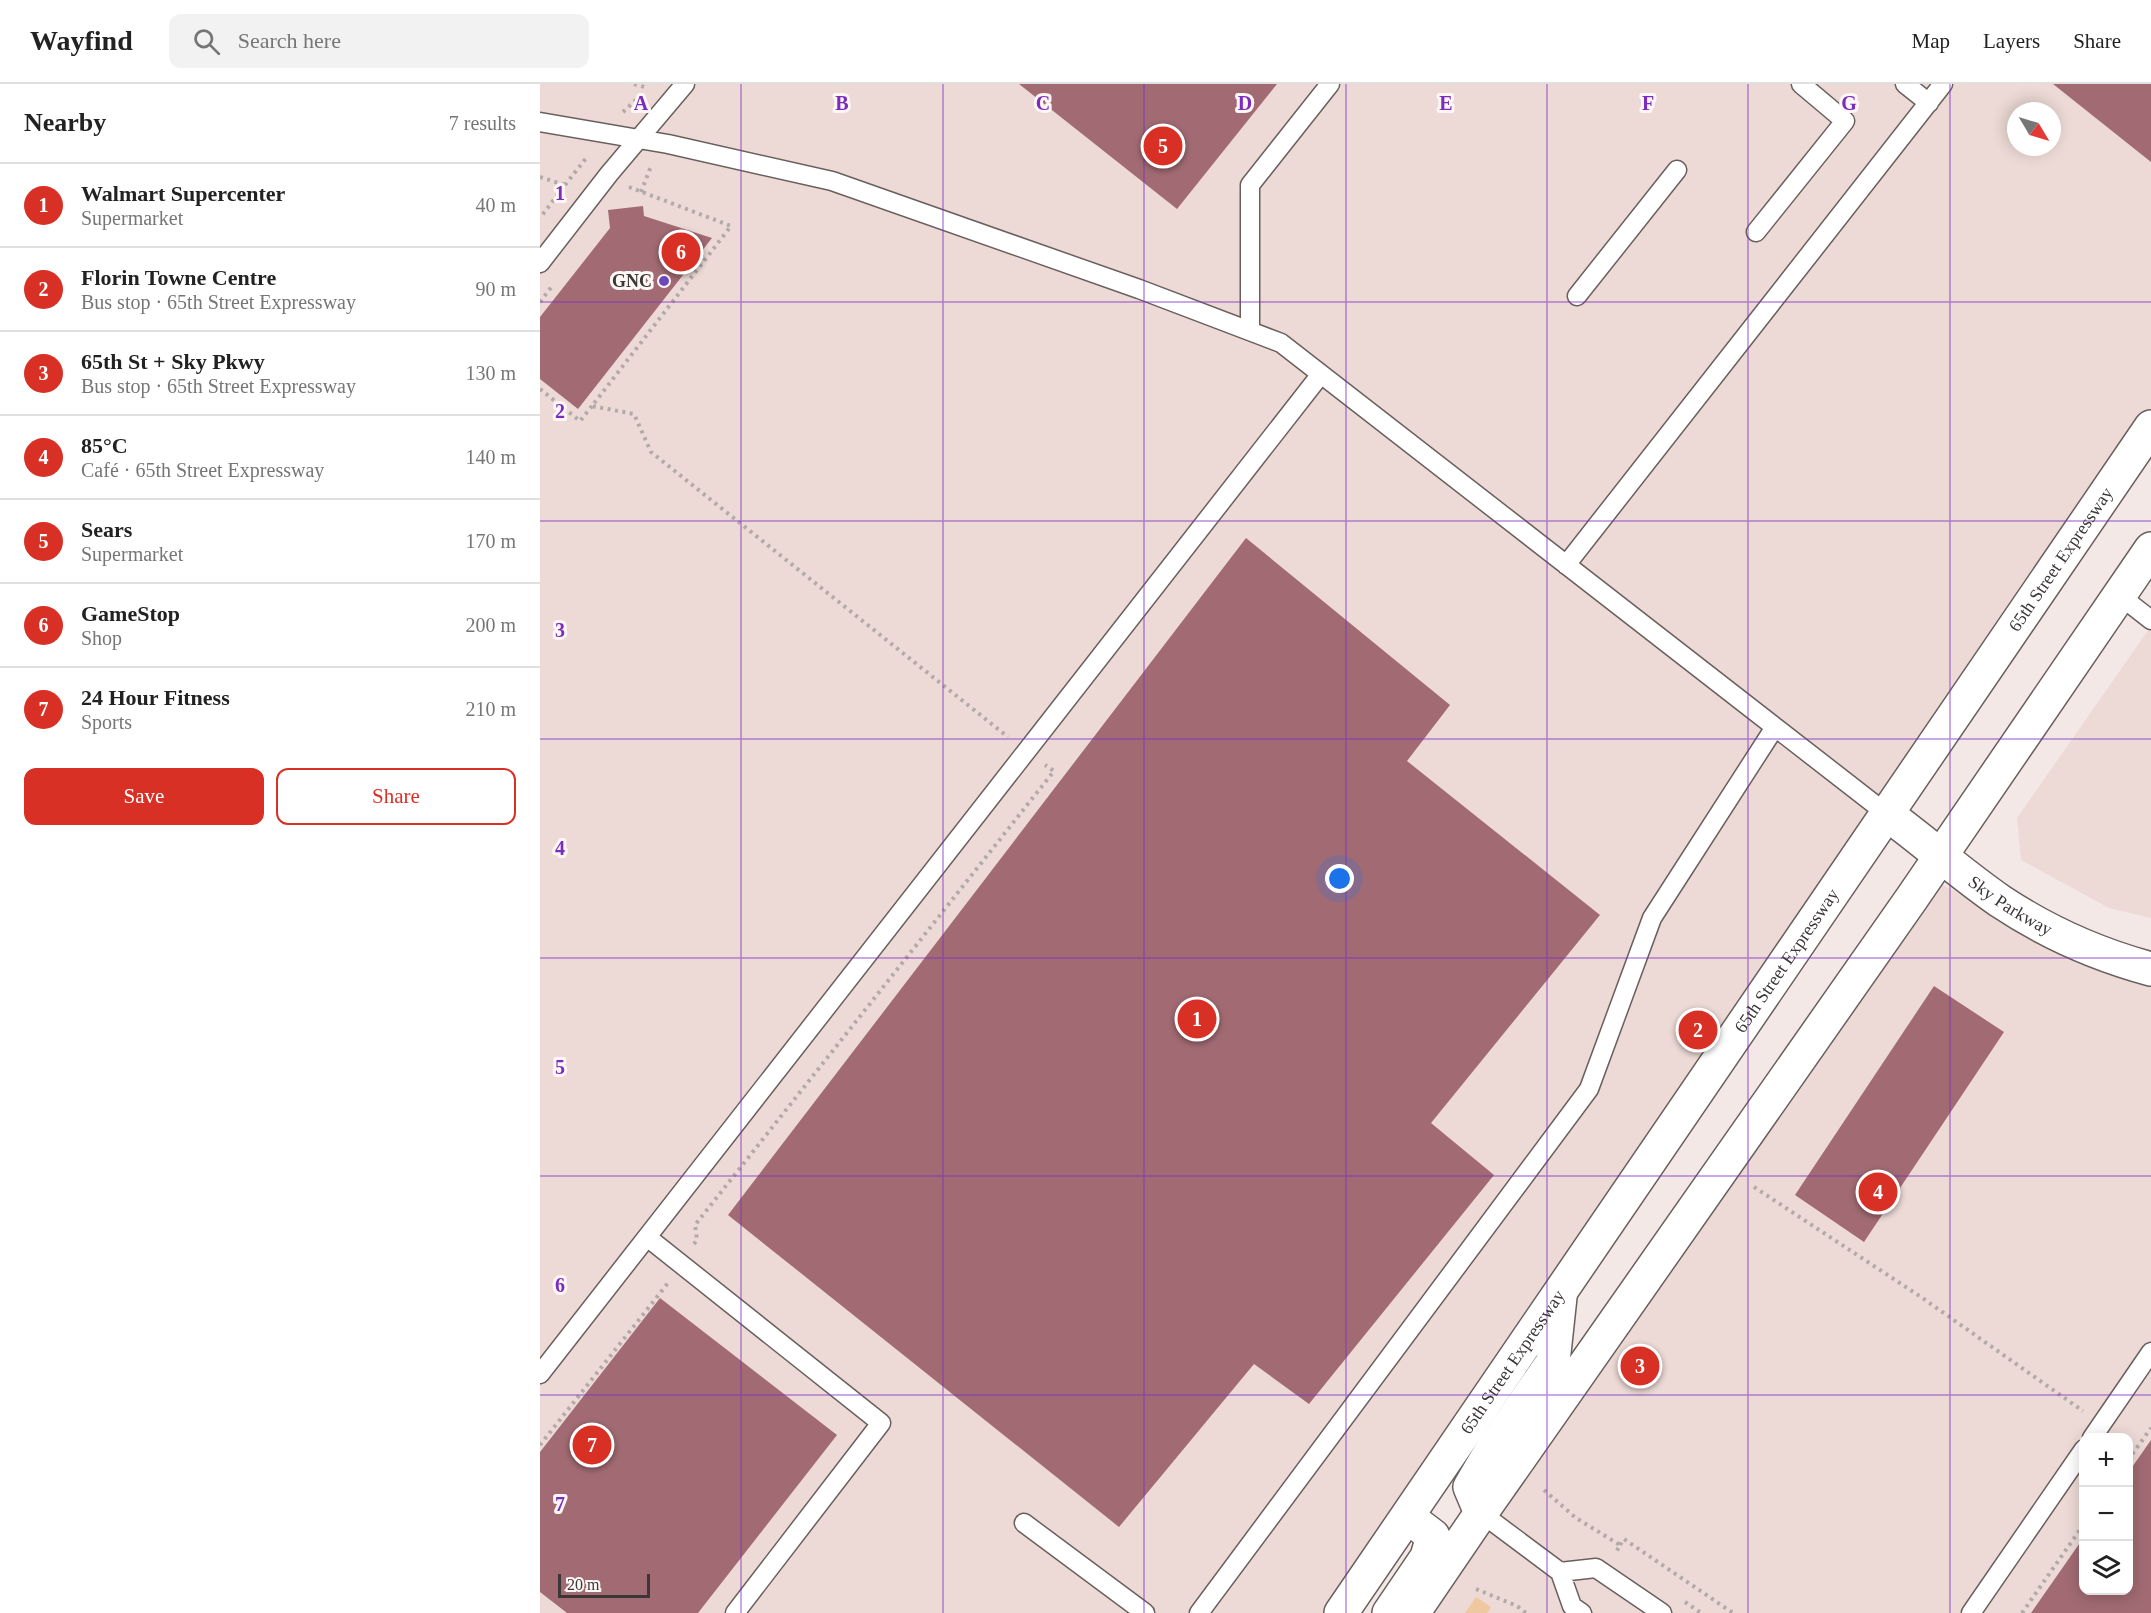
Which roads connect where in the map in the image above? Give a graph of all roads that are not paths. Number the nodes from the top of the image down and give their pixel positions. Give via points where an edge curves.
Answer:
1 (685, 84) edge
2 (1329, 84) edge
3 (1801, 84) edge
4 (1905, 84) edge
5 (1943, 84) edge
6 (1929, 103) junction
7 (540, 122) edge
8 (639, 138) junction
9 (1677, 170) dead end
10 (1756, 232) dead end
11 (540, 262) edge
12 (1577, 296) dead end
13 (1250, 331) junction
14 (1321, 374) junction
15 (2151, 427) edge
16 (2151, 549) edge
17 (1566, 565) junction
18 (2120, 596) junction
19 (2151, 620) edge
20 (1775, 727) junction
21 (1887, 814) junction
22 (1941, 855) junction
23 (2151, 969) edge
24 (646, 1237) junction
25 (1561, 1292) junction
26 (2151, 1352) edge
27 (540, 1374) edge
28 (2096, 1431) edge
29 (2079, 1456) edge
30 (1481, 1513) junction
31 (1408, 1517) junction
32 (1024, 1523) dead end
33 (1560, 1572) junction
34 (735, 1613) edge
35 (1145, 1613) edge
36 (1199, 1613) edge
37 (1341, 1613) edge
38 (1389, 1613) edge
39 (1413, 1613) edge
40 (1582, 1613) edge
41 (1662, 1613) edge
42 (1971, 1613) edge

1 - 8 lane
2 - 13 lane via 1250,185
3 - 10 lane via 1845,121
4 - 6 lane
5 - 6 lane
6 - 17 lane
7 - 8 lane
8 - 11 lane
8 - 13 lane via 832,181
9 - 12 lane
13 - 14 lane via 1281,343
14 - 17 lane
14 - 24 lane
15 - 21 main road, 65th Street Expressway
16 - 18 main road
17 - 20 lane
18 - 19 lane
18 - 22 main road
20 - 21 lane
20 - 36 lane via 1652,918 1589,1089
21 - 22 main road, Sky Parkway
21 - 25 main road, 65th Street Expressway
22 - 23 main road, Sky Parkway via 2002,903 2067,938
22 - 30 main road
24 - 27 lane
24 - 34 lane via 881,1423
25 - 30 main road via 1553,1362 1470,1487
25 - 31 main road, 65th Street Expressway
26 - 28 lane
29 - 42 lane
30 - 33 lane
30 - 39 main road
31 - 37 main road, 65th Street Expressway
31 - 38 main road via 1433,1536 1427,1557
32 - 35 lane
33 - 40 lane via 1572,1606
33 - 41 lane via 1596,1568

